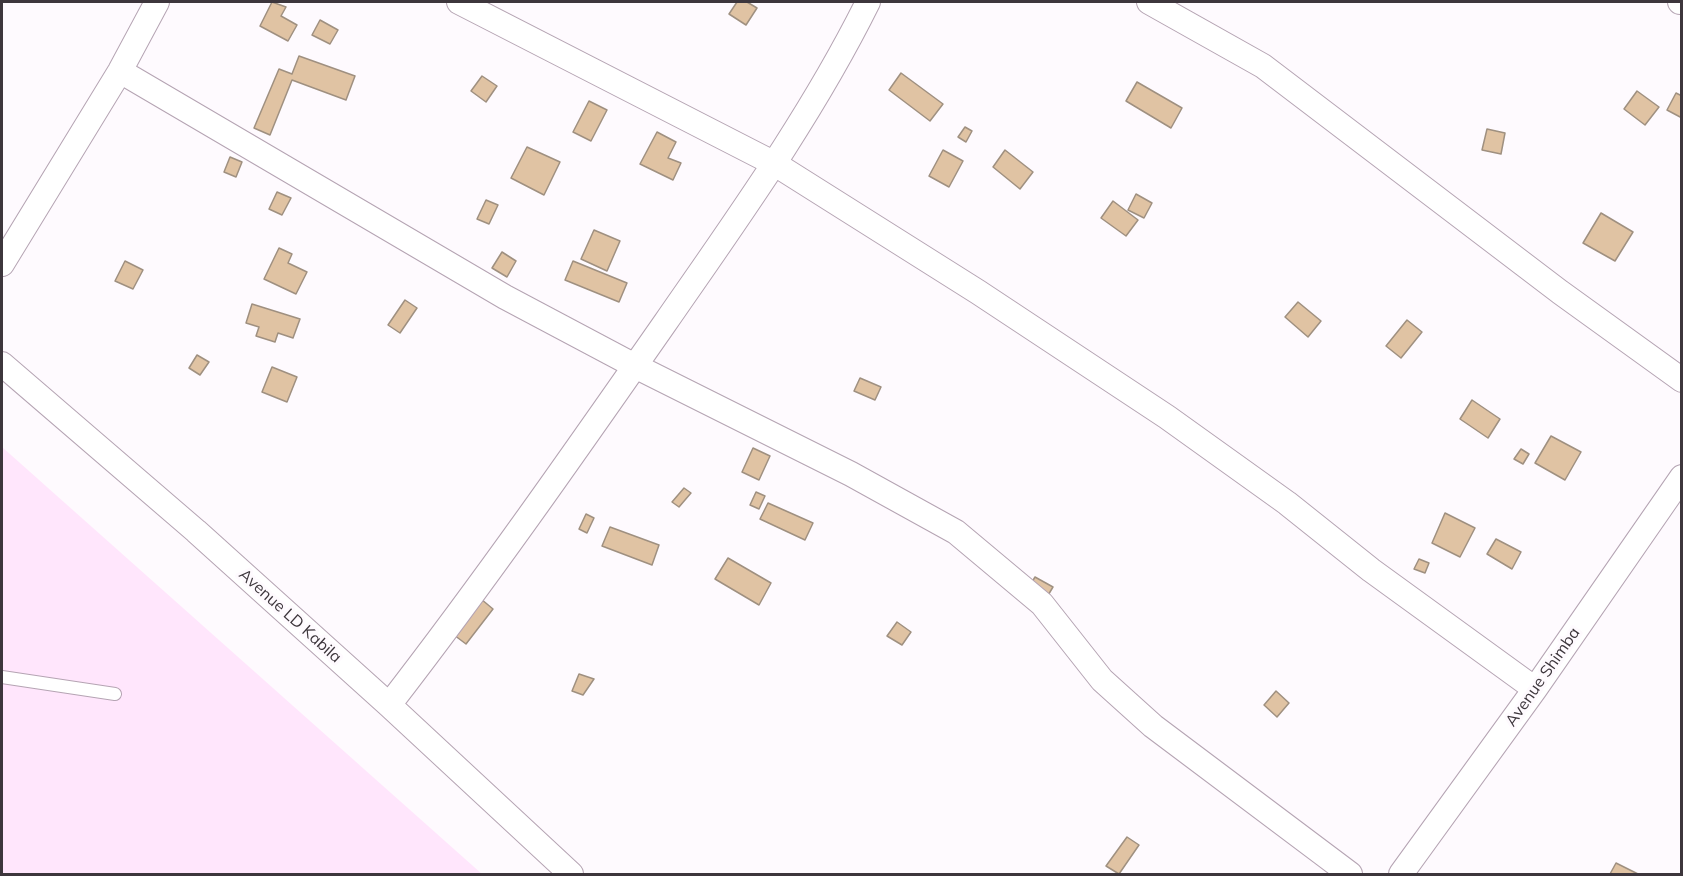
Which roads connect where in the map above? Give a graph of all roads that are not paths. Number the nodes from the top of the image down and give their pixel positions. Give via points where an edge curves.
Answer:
1 (157, 2) edge
2 (459, 2) edge
3 (868, 2) edge
4 (1149, 2) edge
5 (120, 71) junction
6 (775, 164) junction
7 (2, 264) edge
8 (2, 364) edge
9 (635, 366) junction
10 (1682, 380) edge
11 (1682, 477) edge
12 (2, 677) edge
13 (1534, 689) junction
14 (115, 694) dead end
15 (389, 705) junction
16 (571, 874) edge
17 (1350, 874) edge
18 (1401, 874) edge

1 - 5 street
2 - 6 street
3 - 6 street
4 - 10 street via 1263,66
5 - 7 street
5 - 9 street via 505,297
6 - 9 street
6 - 13 street via 1167,417
8 - 15 street, Avenue LD Kabila
9 - 15 street
9 - 17 street via 851,474 956,532 1042,604 1102,680 1126,703
11 - 13 street, Avenue Shimba
12 - 14 lane
13 - 18 street, Avenue Shimba
15 - 16 street, Avenue LD Kabila

